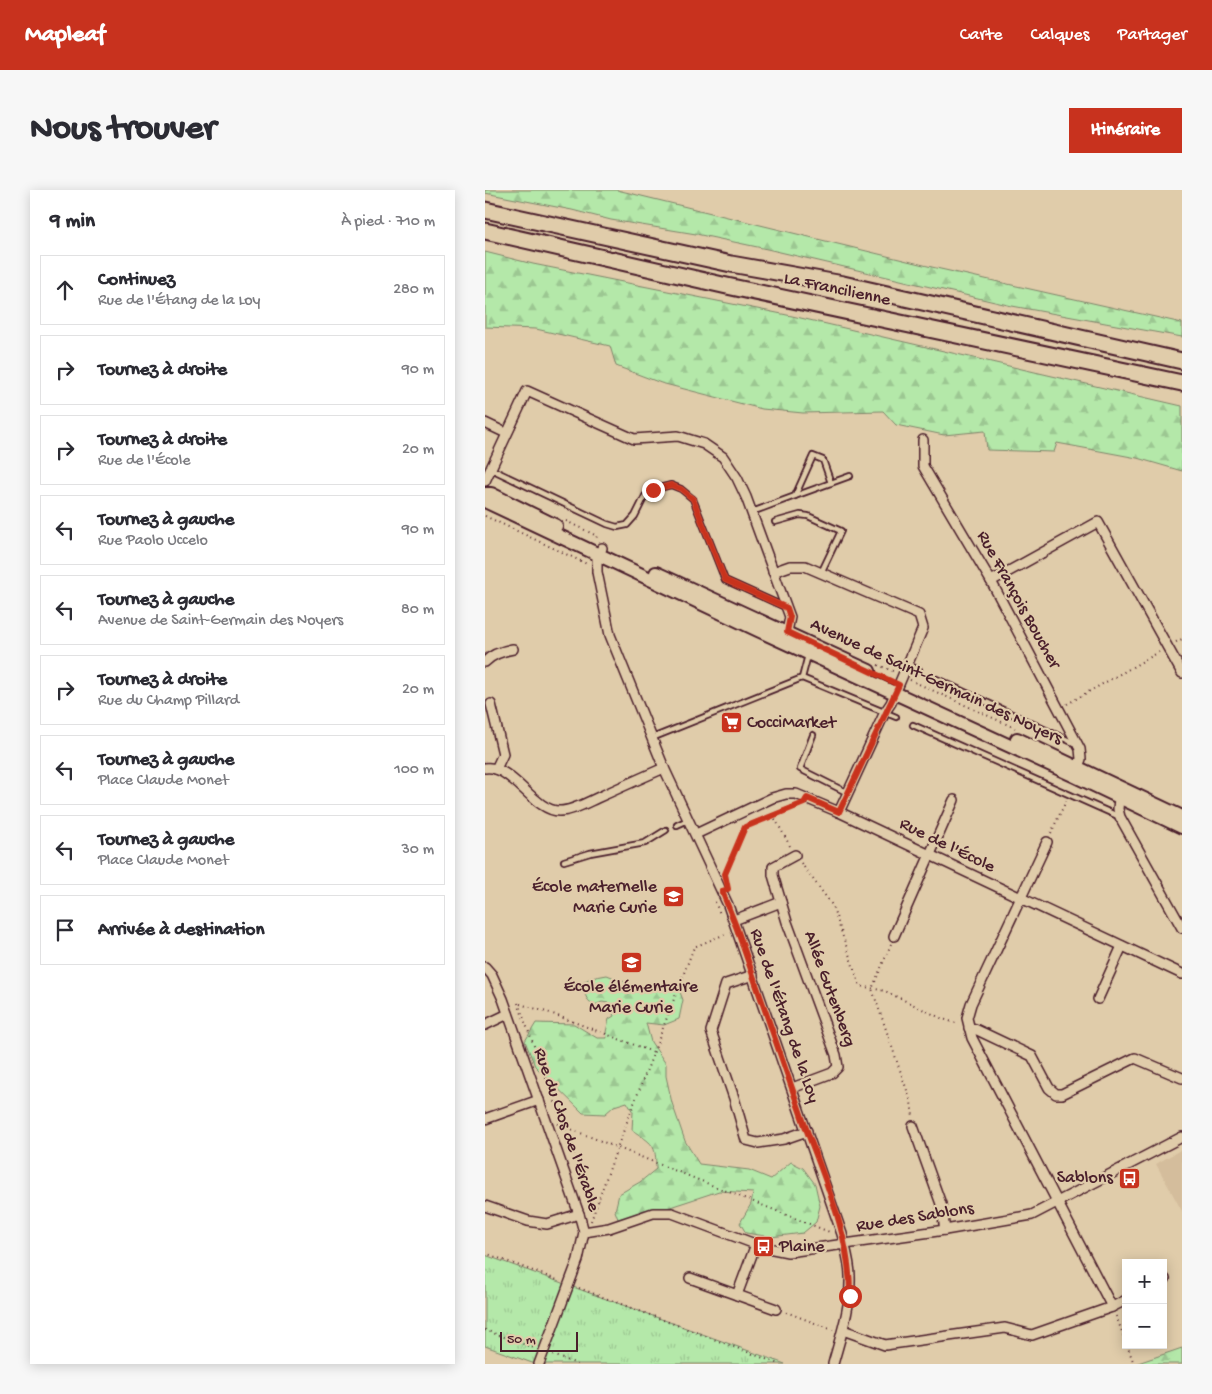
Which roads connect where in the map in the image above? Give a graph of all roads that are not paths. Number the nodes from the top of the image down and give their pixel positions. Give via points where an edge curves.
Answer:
1 (485, 210) edge
2 (485, 232) edge
3 (1182, 361) edge
4 (1182, 383) edge
5 (485, 423) edge
6 (507, 433) junction
7 (923, 440) dead end
8 (491, 469) junction
9 (850, 476) dead end
10 (485, 481) edge
11 (831, 483) junction
12 (485, 494) edge
13 (795, 496) junction
14 (485, 501) edge
15 (752, 512) junction
16 (775, 522) dead end
17 (601, 552) junction
18 (773, 572) junction
19 (821, 572) junction
20 (991, 582) junction
21 (787, 608) junction
22 (787, 632) junction
23 (513, 649) dead end
24 (809, 653) junction
25 (485, 662) edge
26 (908, 665) junction
27 (919, 670) dead end
28 (1182, 673) edge
29 (802, 678) junction
30 (937, 679) dead end
31 (899, 684) junction
32 (491, 704) dead end
33 (885, 712) junction
34 (896, 717) dead end
35 (913, 725) dead end
36 (813, 735) dead end
37 (652, 738) junction
38 (1077, 744) junction
39 (485, 768) edge
40 (664, 768) junction
41 (496, 769) junction
42 (1077, 772) junction
43 (847, 793) junction
44 (1119, 798) junction
45 (954, 800) dead end
46 (839, 812) junction
47 (1182, 816) edge
48 (1120, 817) junction
49 (689, 820) junction
50 (677, 825) dead end
51 (1182, 828) edge
52 (666, 830) dead end
53 (696, 834) junction
54 (1047, 842) road end
55 (795, 855) road end
56 (929, 855) junction
57 (563, 861) dead end
58 (1021, 899) junction
59 (781, 902) junction
60 (735, 924) junction
61 (1182, 928) edge
62 (894, 936) road end
63 (1123, 946) junction
64 (485, 967) edge
65 (1182, 974) edge
66 (753, 975) junction
67 (1098, 998) dead end
68 (508, 1014) junction
69 (485, 1025) edge
70 (969, 1028) junction
71 (1182, 1078) edge
72 (792, 1088) junction
73 (539, 1100) junction
74 (485, 1119) edge
75 (913, 1126) road end
76 (807, 1131) junction
77 (1182, 1137) edge
78 (1058, 1201) junction
79 (485, 1206) edge
80 (579, 1214) junction
81 (945, 1230) junction
82 (588, 1232) junction
83 (756, 1244) junction
84 (845, 1245) junction
85 (690, 1278) dead end
86 (737, 1295) junction
87 (1122, 1302) edge
88 (1112, 1307) junction
89 (776, 1309) road end
90 (843, 1330) junction
91 (539, 1364) edge
92 (833, 1364) edge

1 - 3 highway, La Francilienne via 731,264 843,284
2 - 4 highway, La Francilienne
5 - 6 street
6 - 8 street
6 - 15 street via 527,391 634,439 678,436 704,444 723,457 737,478
7 - 20 street, Rue François Boucher via 923,466
8 - 10 street
8 - 21 lane via 617,527 627,526 645,496 653,490 671,485 681,489 693,499 725,580
9 - 11 lane
11 - 13 lane
11 - 13 lane via 823,460 813,456
12 - 17 main road, Avenue de Saint-Germain des Noyers via 491,494
13 - 15 lane
14 - 17 main road, Avenue de Saint-Germain des Noyers
15 - 18 street
16 - 19 lane via 808,516 841,531
17 - 22 main road, Avenue de Saint-Germain des Noyers
17 - 24 main road, Avenue de Saint-Germain des Noyers
17 - 37 street, Rue de l'Étang de la Loy via 597,569 610,635
18 - 19 street via 790,566 805,566
18 - 21 street
19 - 26 street via 919,615 923,628
20 - 28 street via 1098,522
20 - 38 street, Rue François Boucher
21 - 22 street via 790,617
22 - 31 main road, Avenue de Saint-Germain des Noyers
23 - 25 street via 489,657
24 - 29 lane
24 - 31 main road, Avenue de Saint-Germain des Noyers
26 - 27 lane
26 - 31 street
29 - 33 lane
29 - 37 lane
30 - 38 lane
31 - 33 street
31 - 42 main road, Avenue de Saint-Germain des Noyers
32 - 41 street via 503,754
33 - 34 lane
33 - 43 street
35 - 48 lane
36 - 43 lane via 800,769
37 - 40 street, Rue de l'Étang de la Loy
38 - 42 street, Rue François Boucher via 1081,759
39 - 41 street
40 - 41 street via 586,803 560,811 539,803 503,771
40 - 49 street, Rue de l'Étang de la Loy
42 - 44 main road, Avenue de Saint-Germain des Noyers
42 - 47 main road, Avenue de Saint-Germain des Noyers
43 - 46 street
44 - 48 street
44 - 51 main road, Avenue de Saint-Germain des Noyers
45 - 56 street
46 - 53 street, Rue de l'École via 796,794 778,795
46 - 56 street, Rue de l'École
48 - 61 street
49 - 50 lane
49 - 53 street, Rue de l'Étang de la Loy
52 - 57 lane via 645,843
53 - 60 street, Rue de l'Étang de la Loy
54 - 58 street
55 - 59 street, Allée Gutenberg via 773,867
56 - 58 street, Rue de l'École
56 - 62 street
58 - 63 street, Rue de l'École
58 - 70 street via 971,1004 967,1018
59 - 60 street
59 - 72 street, Allée Gutenberg via 838,1060 838,1067 832,1072
60 - 66 street, Rue de l'Étang de la Loy
63 - 65 street, Rue de l'École
63 - 67 street
64 - 68 street, Rue du Clos de l'Érable via 492,975
66 - 72 street, Rue de l'Étang de la Loy
66 - 76 street via 726,984 711,1031 746,1140 758,1143
68 - 69 street
68 - 73 street, Rue du Clos de l'Érable
70 - 71 street via 1032,1056 1049,1088 1056,1094 1135,1058
70 - 78 street
72 - 76 street, Rue de l'Étang de la Loy
73 - 74 street
73 - 80 street, Rue du Clos de l'Érable
75 - 81 street via 941,1204
76 - 84 street, Rue de l'Étang de la Loy
77 - 78 street, Rue des Sablons
78 - 81 street, Rue des Sablons via 1032,1215
78 - 88 street
79 - 80 street via 528,1222 547,1224
80 - 82 street, Rue du Clos de l'Érable
81 - 84 street, Rue des Sablons
82 - 83 street, Rue des Sablons via 653,1213 672,1213
82 - 91 street, Rue du Clos de l'Érable
83 - 84 street, Rue des Sablons via 788,1252
83 - 86 street
84 - 90 street, Rue de l'Étang de la Loy via 850,1289
85 - 86 street
86 - 89 street
87 - 88 street
88 - 90 street via 1032,1335 1005,1328 885,1345
90 - 92 street, Rue de l'Étang de la Loy

